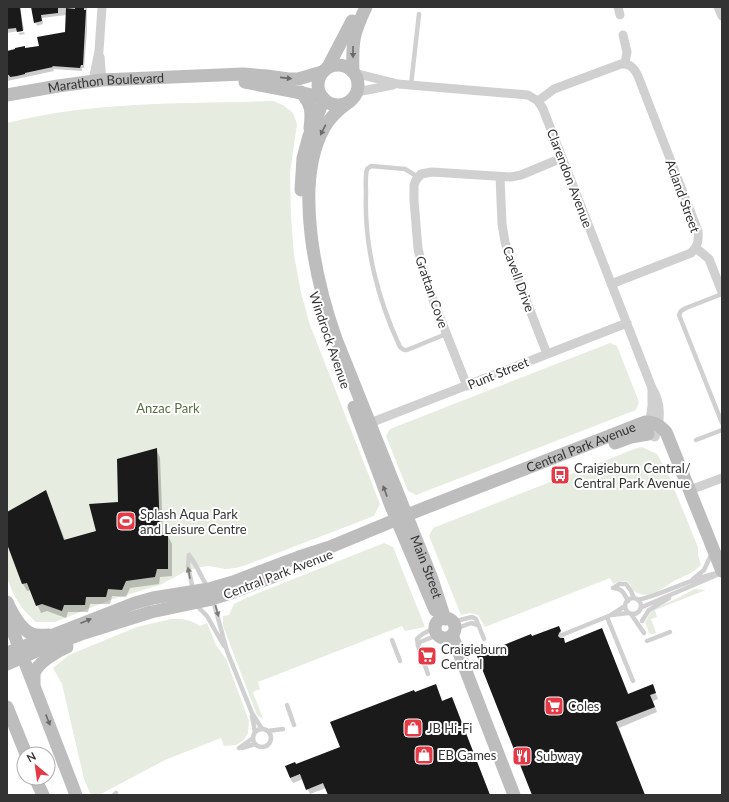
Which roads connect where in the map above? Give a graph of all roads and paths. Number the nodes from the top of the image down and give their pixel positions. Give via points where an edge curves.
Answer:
1 (102, 7) edge
2 (358, 7) edge
3 (366, 7) edge
4 (718, 7) edge
5 (419, 14) dead end
6 (722, 16) edge
7 (623, 35) dead end
8 (625, 63) junction
9 (325, 70) junction
10 (354, 72) junction
11 (206, 76) junction
12 (97, 80) junction
13 (398, 84) junction
14 (411, 85) junction
15 (301, 92) junction
16 (7, 95) edge
17 (353, 97) junction
18 (323, 98) junction
19 (538, 101) junction
20 (309, 136) junction
21 (562, 158) junction
22 (418, 177) junction
23 (500, 177) junction
24 (696, 248) junction
25 (611, 284) junction
26 (722, 293) edge
27 (627, 323) junction
28 (446, 334) junction
29 (547, 354) junction
30 (467, 386) junction
31 (722, 424) edge
32 (366, 425) junction
33 (653, 429) junction
34 (722, 430) edge
35 (696, 440) dead end
36 (722, 478) edge
37 (690, 490) junction
38 (403, 521) junction
39 (713, 549) junction
40 (722, 572) edge
41 (687, 583) junction
42 (685, 589) junction
43 (211, 594) junction
44 (193, 597) junction
45 (636, 599) junction
46 (171, 601) dead end
47 (7, 602) edge
48 (627, 603) junction
49 (119, 608) junction
50 (641, 609) junction
51 (630, 613) junction
52 (7, 616) edge
53 (609, 616) junction
54 (642, 621) junction
55 (121, 622) junction
56 (478, 626) junction
57 (445, 628) junction
58 (670, 632) dead end
59 (562, 634) dead end
60 (50, 635) junction
61 (484, 639) dead end
62 (392, 640) dead end
63 (647, 641) dead end
64 (418, 646) junction
65 (227, 651) junction
66 (21, 652) junction
67 (7, 653) edge
68 (400, 661) dead end
69 (7, 664) edge
70 (428, 674) dead end
71 (633, 681) dead end
72 (34, 684) junction
73 (286, 705) dead end
74 (7, 707) edge
75 (252, 713) junction
76 (7, 723) edge
77 (294, 725) dead end
78 (262, 729) junction
79 (268, 731) junction
80 (255, 732) junction
81 (253, 738) junction
82 (271, 738) junction
83 (256, 744) junction
84 (19, 746) edge
85 (22, 746) edge
86 (76, 795) edge
87 (507, 795) edge
88 (514, 795) edge

1 - 12 street
2 - 9 street
3 -> 10 street via 353,40
4 - 6 street
5 - 14 lane
7 - 8 street
8 - 19 street via 554,89
8 - 24 street, Acland Street via 636,72 665,144 698,231
9 - 10 street via 342,65
11 -> 9 street, Marathon Boulevard via 243,74 298,79
9 - 18 street via 318,84
10 - 13 street
10 - 17 street via 358,85
11 - 12 street, Marathon Boulevard
11 - 15 street, Marathon Boulevard
12 - 16 street, Marathon Boulevard
13 - 14 street
13 - 17 street
14 - 19 street via 528,94
15 - 18 street, Marathon Boulevard
15 - 20 street via 310,105
17 - 18 street via 336,105
17 -> 32 street, Windrock Avenue via 332,116 316,146 310,178 310,218 317,272 327,314
18 - 20 street, Windrock Avenue
19 - 21 street, Clarendon Avenue
20 - 32 street, Windrock Avenue via 301,176 301,220 313,295 323,328
21 - 23 street via 521,175
21 - 25 street, Clarendon Avenue
22 - 23 street via 426,172 432,172
22 - 28 street, Grattan Cove via 414,185 418,249 428,287
22 - 28 lane via 405,169 371,166 367,169 366,216 370,255 379,292 400,347 407,350
23 - 29 street, Cavell Drive via 502,224 510,261
24 - 25 street, Acland Street via 688,254
24 - 26 street via 709,259
25 - 27 street, Clarendon Avenue
26 - 31 lane via 686,308 679,315
27 - 29 street, Punt Street
27 - 33 street, Clarendon Avenue via 652,388
28 - 30 street, Grattan Cove
29 - 30 street, Punt Street
30 - 32 street, Punt Street
32 - 38 street, Windrock Avenue
33 - 37 street via 666,432
33 - 38 street, Central Park Avenue
34 - 35 lane
36 - 37 street
37 - 39 street
38 - 43 street, Central Park Avenue via 231,593
38 - 57 street, Main Street
39 - 40 street
39 - 41 lane via 704,570
40 - 41 lane
40 - 42 lane
41 - 45 lane via 650,597
42 - 50 lane
42 - 54 lane via 649,610
43 - 44 street, Central Park Avenue
44 -> 43 lane via 188,566 189,555
43 -> 65 lane
44 - 49 street, Central Park Avenue via 153,598
44 - 55 street, Central Park Avenue
44 - 65 lane
45 - 48 lane
45 - 48 lane via 626,584 618,584 613,588 623,590
45 - 50 lane via 640,602
46 - 49 lane
47 - 60 street via 27,631 36,635
48 - 51 lane
48 - 53 lane
60 -> 49 street, Central Park Avenue
50 - 51 lane via 636,614
50 - 54 lane
51 - 53 lane
51 - 54 lane via 644,633
52 - 66 street
53 - 59 lane
53 - 71 lane
55 - 66 street, Central Park Avenue
55 - 72 street via 51,655 36,671
56 - 57 lane via 471,623
56 - 57 lane via 476,619 472,617
56 - 61 lane
57 - 64 lane via 420,642
57 - 64 lane via 420,635 417,639
57 - 87 street, Main Street
57 - 88 street, Main Street
58 - 63 lane
60 - 66 street, Central Park Avenue
62 - 68 lane
64 - 70 lane
65 - 75 lane
66 - 67 street, Central Park Avenue
66 - 69 street, Central Park Avenue
66 - 72 street
72 -> 86 street
73 - 77 lane
74 - 85 street
75 - 78 lane
75 - 80 lane
76 - 84 street
78 - 79 lane
78 - 80 lane
79 - 82 lane
79 - 82 lane via 283,729
80 - 81 lane
81 - 83 lane
81 - 83 lane via 239,748
82 - 83 lane via 267,745 261,747

